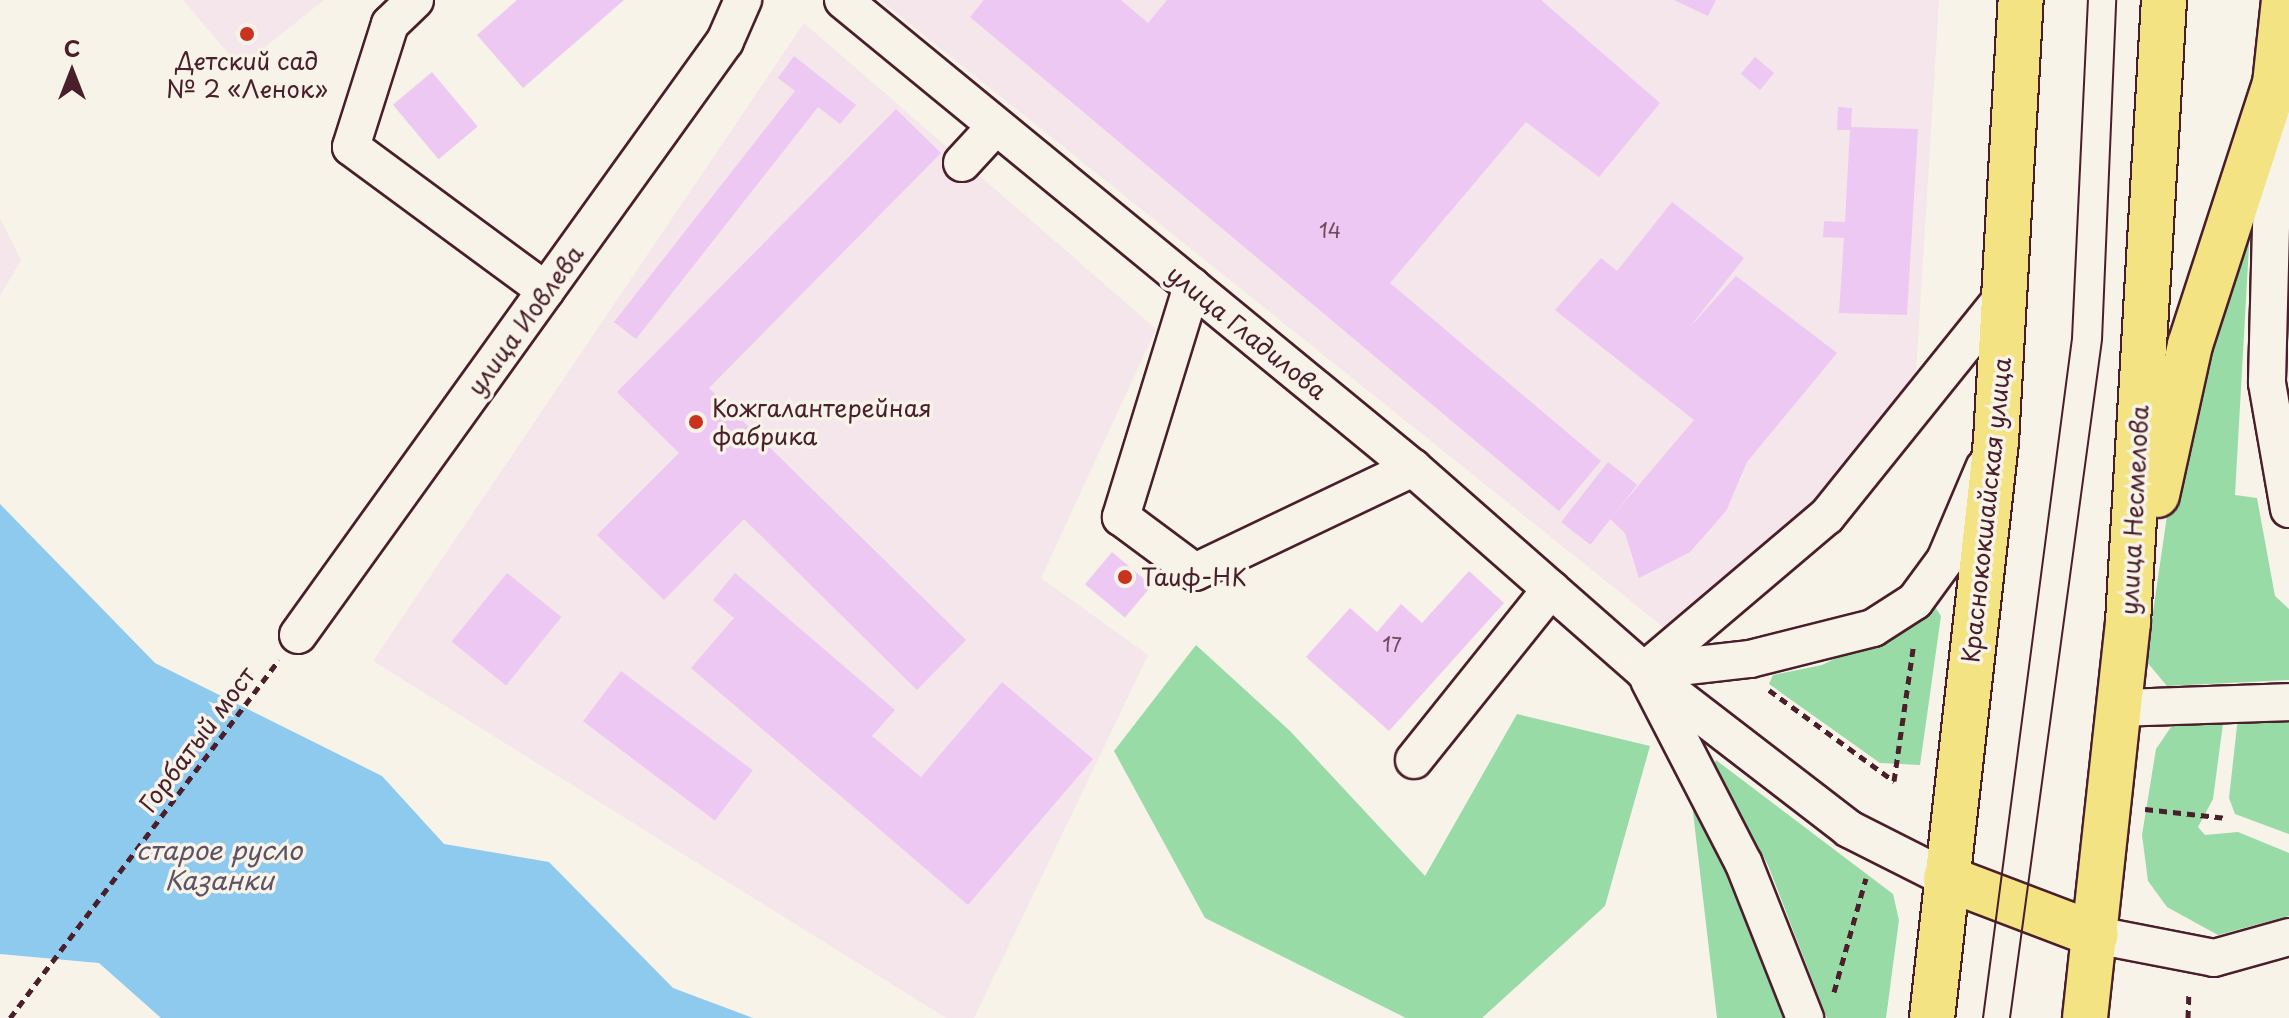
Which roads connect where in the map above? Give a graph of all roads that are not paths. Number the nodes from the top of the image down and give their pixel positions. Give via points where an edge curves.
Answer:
1 (415, 0) edge
2 (743, 0) edge
3 (843, 0) edge
4 (2021, 0) edge
5 (2164, 0) edge
6 (2284, 0) edge
7 (2275, 84) junction
8 (996, 126) junction
9 (962, 163) dead end
10 (1192, 286) junction
11 (546, 291) junction
12 (2004, 296) junction
13 (1996, 441) junction
14 (1413, 468) junction
15 (2288, 493) edge
16 (1551, 589) junction
17 (2128, 622) junction
18 (298, 635) road end
19 (1644, 671) junction
20 (2289, 702) edge
21 (2120, 708) junction
22 (1414, 760) dead end
23 (1946, 878) junction
24 (2096, 935) junction
25 (2289, 937) edge
26 (1817, 1013) edge
27 (1932, 1018) edge
28 (2085, 1018) edge

1 - 11 street via 390,24 351,147
2 - 11 street, улица Иовлева via 725,41
3 - 8 street, улица Гладилова
4 - 12 main road, Краснококшайская улица
5 - 17 main road, улица Несмелова
6 - 7 main road
7 - 15 street via 2267,383
7 - 17 main road via 2190,345
8 - 9 street
8 - 10 street, улица Гладилова
10 - 14 street, улица Гладилова
10 - 14 street via 1121,517 1195,572
11 - 18 street, улица Иовлева
12 - 13 main road, Краснококшайская улица
12 - 19 street via 1827,516
13 - 19 street via 1945,560 1915,601 1834,641
13 - 23 main road, Краснококшайская улица
14 - 16 street, улица Гладилова
16 - 19 street, улица Гладилова
16 - 22 street
17 - 21 main road, улица Несмелова
19 - 23 street, улица Гладилова via 1849,829
19 - 26 street
20 - 21 street
21 - 24 main road, улица Несмелова
23 - 24 main road
23 - 27 main road, Краснококшайская улица
24 - 25 street via 2214,958
24 - 28 main road, улица Несмелова

